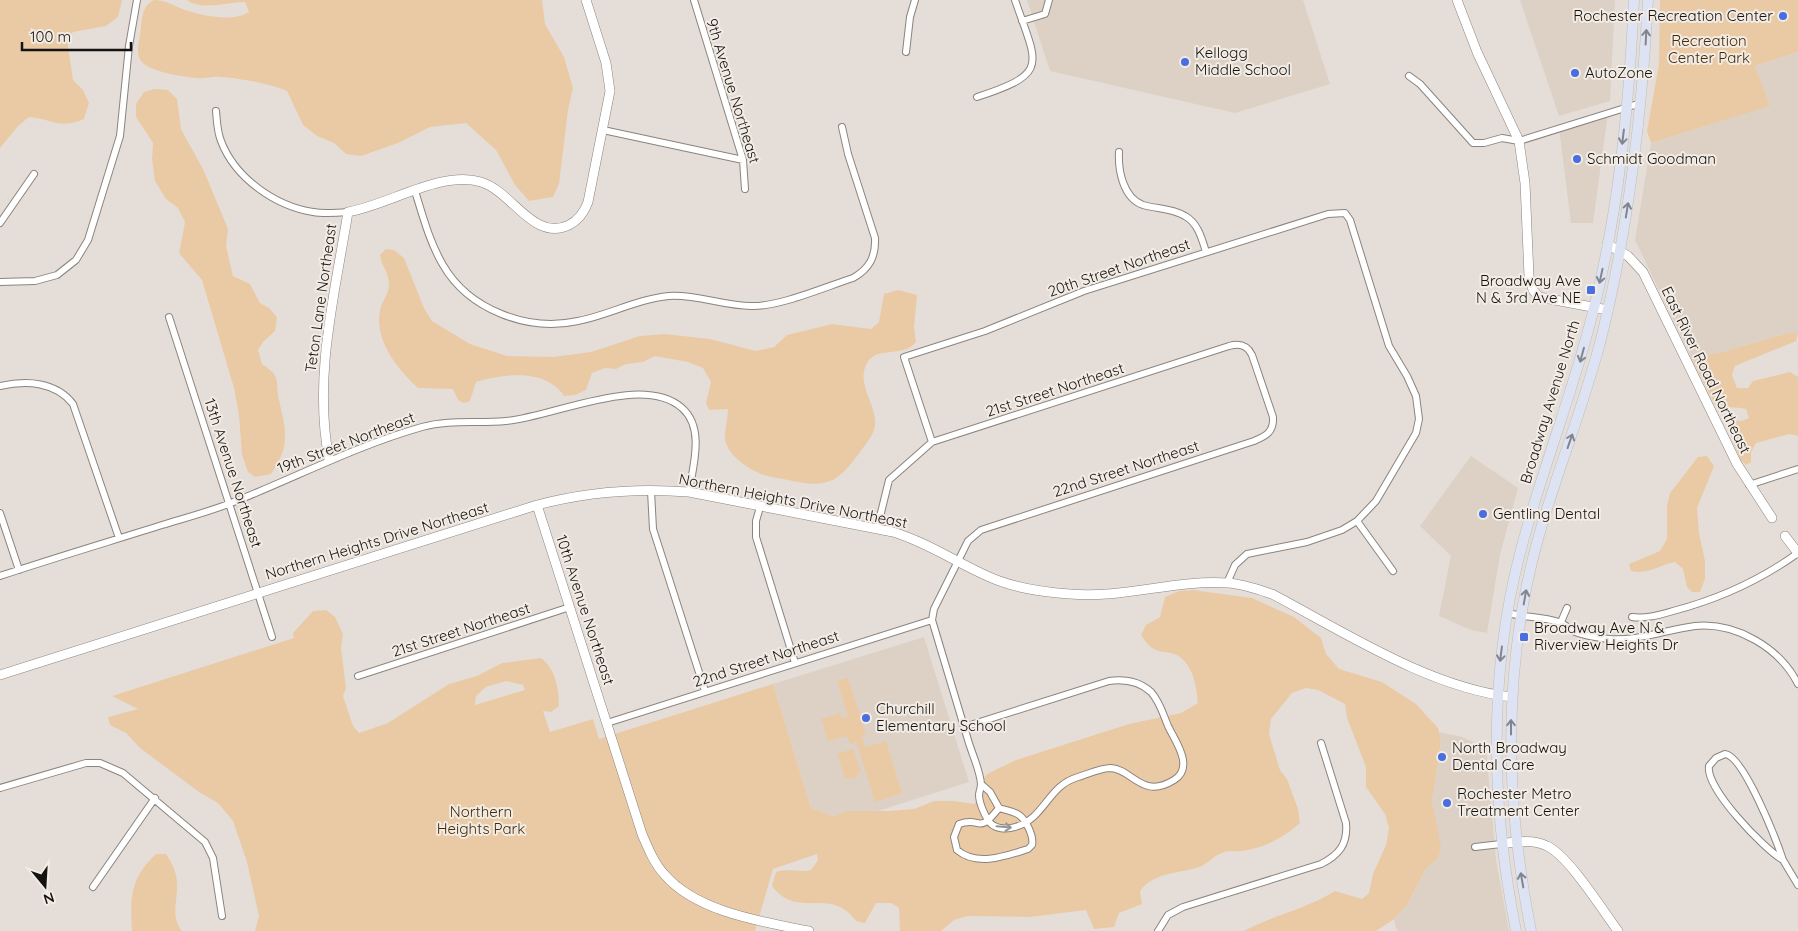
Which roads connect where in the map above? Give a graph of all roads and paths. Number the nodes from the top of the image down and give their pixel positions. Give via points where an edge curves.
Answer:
1 (137, 0) edge
2 (586, 0) edge
3 (694, 0) edge
4 (915, 0) edge
5 (1015, 0) edge
6 (1049, 0) edge
7 (1457, 0) edge
8 (1634, 0) edge
9 (1648, 0) edge
10 (1022, 21) junction
11 (906, 52) dead end
12 (1409, 76) dead end
13 (977, 97) dead end
14 (1641, 104) junction
15 (1627, 108) junction
16 (216, 111) dead end
17 (842, 128) dead end
18 (603, 130) junction
19 (1519, 141) junction
20 (1119, 152) dead end
21 (743, 160) junction
22 (34, 174) dead end
23 (745, 189) dead end
24 (415, 191) junction
25 (348, 212) junction
26 (0, 223) edge
27 (1607, 244) junction
28 (1620, 250) junction
29 (1206, 252) junction
30 (0, 282) edge
31 (1594, 308) junction
32 (1608, 310) junction
33 (169, 317) dead end
34 (0, 386) edge
35 (1263, 386) joint
36 (932, 442) junction
37 (329, 459) junction
38 (1798, 469) edge
39 (1749, 485) junction
40 (651, 491) junction
41 (689, 492) junction
42 (230, 503) junction
43 (537, 505) junction
44 (760, 507) junction
45 (0, 513) edge
46 (1772, 518) dead end
47 (1357, 521) junction
48 (877, 529) junction
49 (1784, 536) dead end
50 (119, 538) junction
51 (1798, 553) edge
52 (957, 561) junction
53 (19, 570) junction
54 (1393, 571) dead end
55 (0, 576) edge
56 (1227, 583) junction
57 (258, 593) junction
58 (570, 607) junction
59 (1567, 608) dead end
60 (1507, 614) junction
61 (1521, 616) junction
62 (1632, 617) dead end
63 (932, 620) junction
64 (1561, 622) junction
65 (272, 637) dead end
66 (795, 663) junction
67 (0, 674) edge
68 (358, 676) dead end
69 (1798, 684) edge
70 (705, 692) junction
71 (1497, 695) junction
72 (1512, 697) junction
73 (607, 723) junction
74 (964, 727) junction
75 (1321, 743) dead end
76 (981, 784) junction
77 (0, 788) edge
78 (155, 798) junction
79 (999, 808) junction
80 (988, 822) junction
81 (1025, 824) junction
82 (1516, 842) junction
83 (1501, 844) junction
84 (1476, 847) dead end
85 (1783, 860) junction
86 (1798, 885) edge
87 (93, 887) dead end
88 (222, 916) dead end
89 (810, 931) edge
90 (1158, 931) edge
91 (1516, 931) edge
92 (1531, 931) edge
93 (1618, 931) edge

1 - 30 street via 128,46 120,136 88,240 76,260 57,275 35,281
2 - 18 street, Teton Lane Northeast via 609,78
3 - 21 street, 9th Avenue Northeast
4 - 11 street
5 - 10 street
6 - 10 street via 1045,14
7 - 19 street via 1477,52
8 - 15 main road, Broadway Avenue North
14 -> 9 main road, Broadway Avenue North
10 - 13 street via 1034,58 1030,70 1010,85
12 - 19 street via 1469,140 1478,144 1502,138
14 - 15 street
28 -> 14 main road, Broadway Avenue North
15 - 19 street
15 -> 27 main road, Broadway Avenue North
16 - 25 street via 217,130 222,143 252,183 274,199 294,207 314,212
17 - 24 street via 875,238 872,258 862,273 853,278 761,306 669,296 636,302 567,323 518,320 479,303 451,277 430,239
18 - 21 street
18 - 24 street, Teton Lane Northeast via 585,210 568,226 558,229 541,227 506,197 482,182 457,180
19 - 31 street via 1525,183 1529,276 1533,290 1543,299
20 - 29 street via 1119,167 1129,194 1142,205 1186,216 1200,234
21 - 23 street, 9th Avenue Northeast
22 - 26 street
24 - 25 street, Teton Lane Northeast via 367,209
25 - 37 street, Teton Lane Northeast via 325,360 322,417
27 - 28 street, East River Road Northeast
27 -> 31 main road, Broadway Avenue North
28 - 32 main road, Broadway Avenue North
28 - 39 street, East River Road Northeast via 1642,272
29 - 36 street, 20th Street Northeast via 1084,291 985,332 904,357
29 - 47 street, 20th Street Northeast via 1328,214 1345,212 1350,220 1390,346 1416,396 1419,419 1405,455 1376,501
31 - 32 street
31 -> 60 main road, Broadway Avenue North via 1576,377 1529,520
61 -> 32 main road, Broadway Avenue North via 1537,541 1583,402
33 - 42 street, 13th Avenue Northeast
34 - 50 street via 48,385 59,390 73,404
35 - 36 street, 21st Street Northeast via 1248,348 1236,344
35 - 52 street, 22nd Street Northeast via 1274,425 1265,436 994,524 974,534
36 - 48 street, 21st Street Northeast via 889,480
37 - 41 street, 19th Street Northeast via 424,426 507,421 617,398 658,395 681,408 690,417 694,428 695,455
37 - 42 street, 19th Street Northeast
38 - 39 street
39 - 46 street, East River Road Northeast
40 - 41 street, Northern Heights Drive Northeast
40 - 43 street, Northern Heights Drive Northeast via 586,495
40 - 70 street via 653,529
41 - 44 street, Northern Heights Drive Northeast
42 - 50 street, 19th Street Northeast
42 - 57 street, 13th Avenue Northeast
43 - 57 street, Northern Heights Drive Northeast
43 - 58 street, 10th Avenue Northeast
44 - 48 street, Northern Heights Drive Northeast
44 - 66 street via 756,537
45 - 53 street
47 - 54 street
47 - 56 street via 1308,542 1248,554 1235,565
48 - 52 street, Northern Heights Drive Northeast via 910,538
49 - 51 street
50 - 53 street, 19th Street Northeast
51 - 62 street via 1761,578 1725,595 1648,618
52 - 56 street, Northern Heights Drive Northeast via 1006,583 1072,594 1119,594
52 - 63 street
53 - 55 street, 19th Street Northeast
56 - 71 street, Northern Heights Drive Northeast via 1250,586 1272,594 1427,673 1466,688
57 - 65 street, 13th Avenue Northeast
57 - 67 street, Northern Heights Drive Northeast
58 - 68 street, 21st Street Northeast
58 - 73 street, 10th Avenue Northeast
59 - 64 street
60 - 61 street
60 -> 71 main road, Broadway Avenue North
61 - 64 street
61 - 72 main road, Broadway Avenue North
63 - 66 street, 22nd Street Northeast
63 - 74 street
64 - 69 street via 1575,632 1610,639 1636,639 1696,626 1725,629 1764,645 1784,664
66 - 70 street, 22nd Street Northeast
70 - 73 street, 22nd Street Northeast
71 - 72 street, Northern Heights Drive Northeast
71 - 83 main road, Broadway Avenue North via 1496,784
82 -> 72 main road, Broadway Avenue North via 1511,756
73 - 89 street, 10th Avenue Northeast via 642,834 655,862 672,883 695,898 732,913
74 - 76 street
74 - 81 street via 1120,680 1131,681 1157,700 1183,759 1182,768 1174,780 1146,786 1111,768 1079,776 1057,788 1032,820
75 - 90 street via 1346,823 1345,844 1321,864 1174,910
76 - 79 street
76 - 80 street via 979,795
77 - 78 street via 86,762 100,763 123,773
78 - 87 street
78 - 88 street via 197,834 210,850 216,869
79 - 80 street
79 - 81 street via 1018,814
80 -> 81 street via 1005,829
80 - 81 street via 959,824 954,837 958,850 977,859 1006,856 1028,849 1033,839
82 - 83 street
92 -> 82 main road, Broadway Avenue North
82 - 93 street via 1538,843 1554,850
83 - 84 street
83 - 91 main road, Broadway Avenue North
85 - 85 street via 1770,824 1737,762 1730,754 1716,758 1708,769 1714,784 1757,840
85 - 86 street

